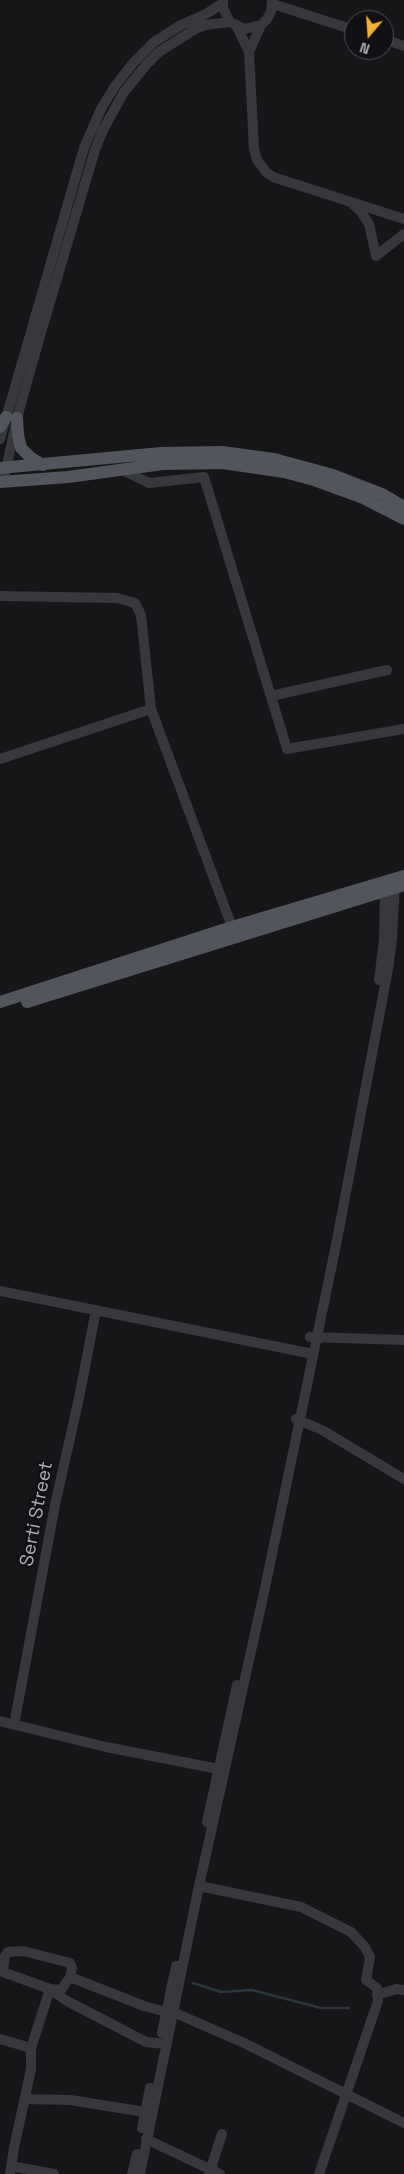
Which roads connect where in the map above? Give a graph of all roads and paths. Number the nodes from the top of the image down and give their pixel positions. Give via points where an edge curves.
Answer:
1 (223, 1) edge
2 (272, 2) edge
3 (234, 25) junction
4 (261, 25) junction
5 (344, 27) edge
6 (249, 52) junction
7 (351, 202) junction
8 (404, 219) edge
9 (404, 234) edge
10 (8, 421) edge
11 (0, 439) edge
12 (43, 465) junction
13 (3, 468) edge
14 (120, 469) junction
15 (2, 482) edge
16 (404, 507) edge
17 (404, 519) edge
18 (0, 596) edge
19 (387, 670) dead end
20 (271, 696) junction
21 (151, 708) junction
22 (404, 729) edge
23 (0, 759) edge
24 (395, 883) edge
25 (232, 927) junction
26 (0, 1002) edge
27 (0, 1010) edge
28 (0, 1291) edge
29 (96, 1310) junction
30 (313, 1338) junction
31 (404, 1340) edge
32 (310, 1353) junction
33 (297, 1419) junction
34 (404, 1479) edge
35 (0, 1722) edge
36 (14, 1724) junction
37 (196, 1764) junction
38 (222, 1770) junction
39 (215, 1785) junction
40 (200, 1886) junction
41 (1, 1972) edge
42 (70, 1977) junction
43 (50, 1989) junction
44 (404, 1990) edge
45 (377, 1995) junction
46 (170, 2012) junction
47 (0, 2039) edge
48 (163, 2044) junction
49 (31, 2048) junction
50 (347, 2095) junction
51 (25, 2099) junction
52 (149, 2110) junction
53 (404, 2123) edge
54 (222, 2134) dead end
55 (146, 2139) junction
56 (11, 2170) edge
57 (210, 2172) edge
58 (54, 2174) edge
59 (132, 2174) edge
60 (140, 2174) edge
61 (220, 2174) edge
62 (319, 2174) edge

1 - 3 street via 225,16
1 - 10 street via 154,42 125,74 102,109 84,148
2 - 4 street via 267,19
2 - 5 street
3 - 4 street via 245,29
3 - 6 street
3 - 10 street via 205,25 159,52 133,80 112,113 95,150
4 - 6 street
6 - 7 street via 257,160 273,177
7 - 8 street
7 - 9 street via 369,224 376,256
10 - 11 street
10 - 12 main road via 18,435 21,448
10 - 13 street
12 - 13 main road
12 - 16 main road via 222,452 274,459 333,475 382,494
13 - 15 street
14 - 15 main road
14 - 17 main road via 200,463 247,465 335,487
14 - 20 street via 149,483 204,477
18 - 21 street via 117,598 135,603 141,615
19 - 20 street
20 - 22 street via 287,749
21 - 23 street
21 - 25 street
24 - 25 main road
24 - 27 main road
24 - 30 street via 388,969
25 - 26 main road
28 - 29 street
29 - 32 street
29 - 36 street, Serti Street via 55,1504
30 - 31 street
30 - 32 street
32 - 33 street
33 - 34 street via 322,1430
33 - 38 street
35 - 36 street
36 - 37 street via 106,1747
37 - 38 street
37 - 39 street via 205,1769
38 - 39 street
38 - 40 street
39 - 46 street
40 - 45 street via 301,1907 351,1932 370,1957 366,1980 376,1988
40 - 46 street
41 - 42 street via 8,1952 23,1951 70,1963
41 - 43 street
42 - 43 street via 61,1990
42 - 46 street via 144,2006
43 - 48 street via 66,2001 146,2042
43 - 49 street
44 - 45 street
45 - 50 street via 374,2016
46 - 48 street
46 - 50 street
47 - 49 street
48 - 52 street
49 - 51 street via 32,2064
50 - 53 street
50 - 62 street
51 - 52 street via 70,2100
51 - 56 street
52 - 55 street
52 - 59 street
54 - 57 street
55 - 57 street
55 - 60 street
56 - 58 street
57 - 61 street

